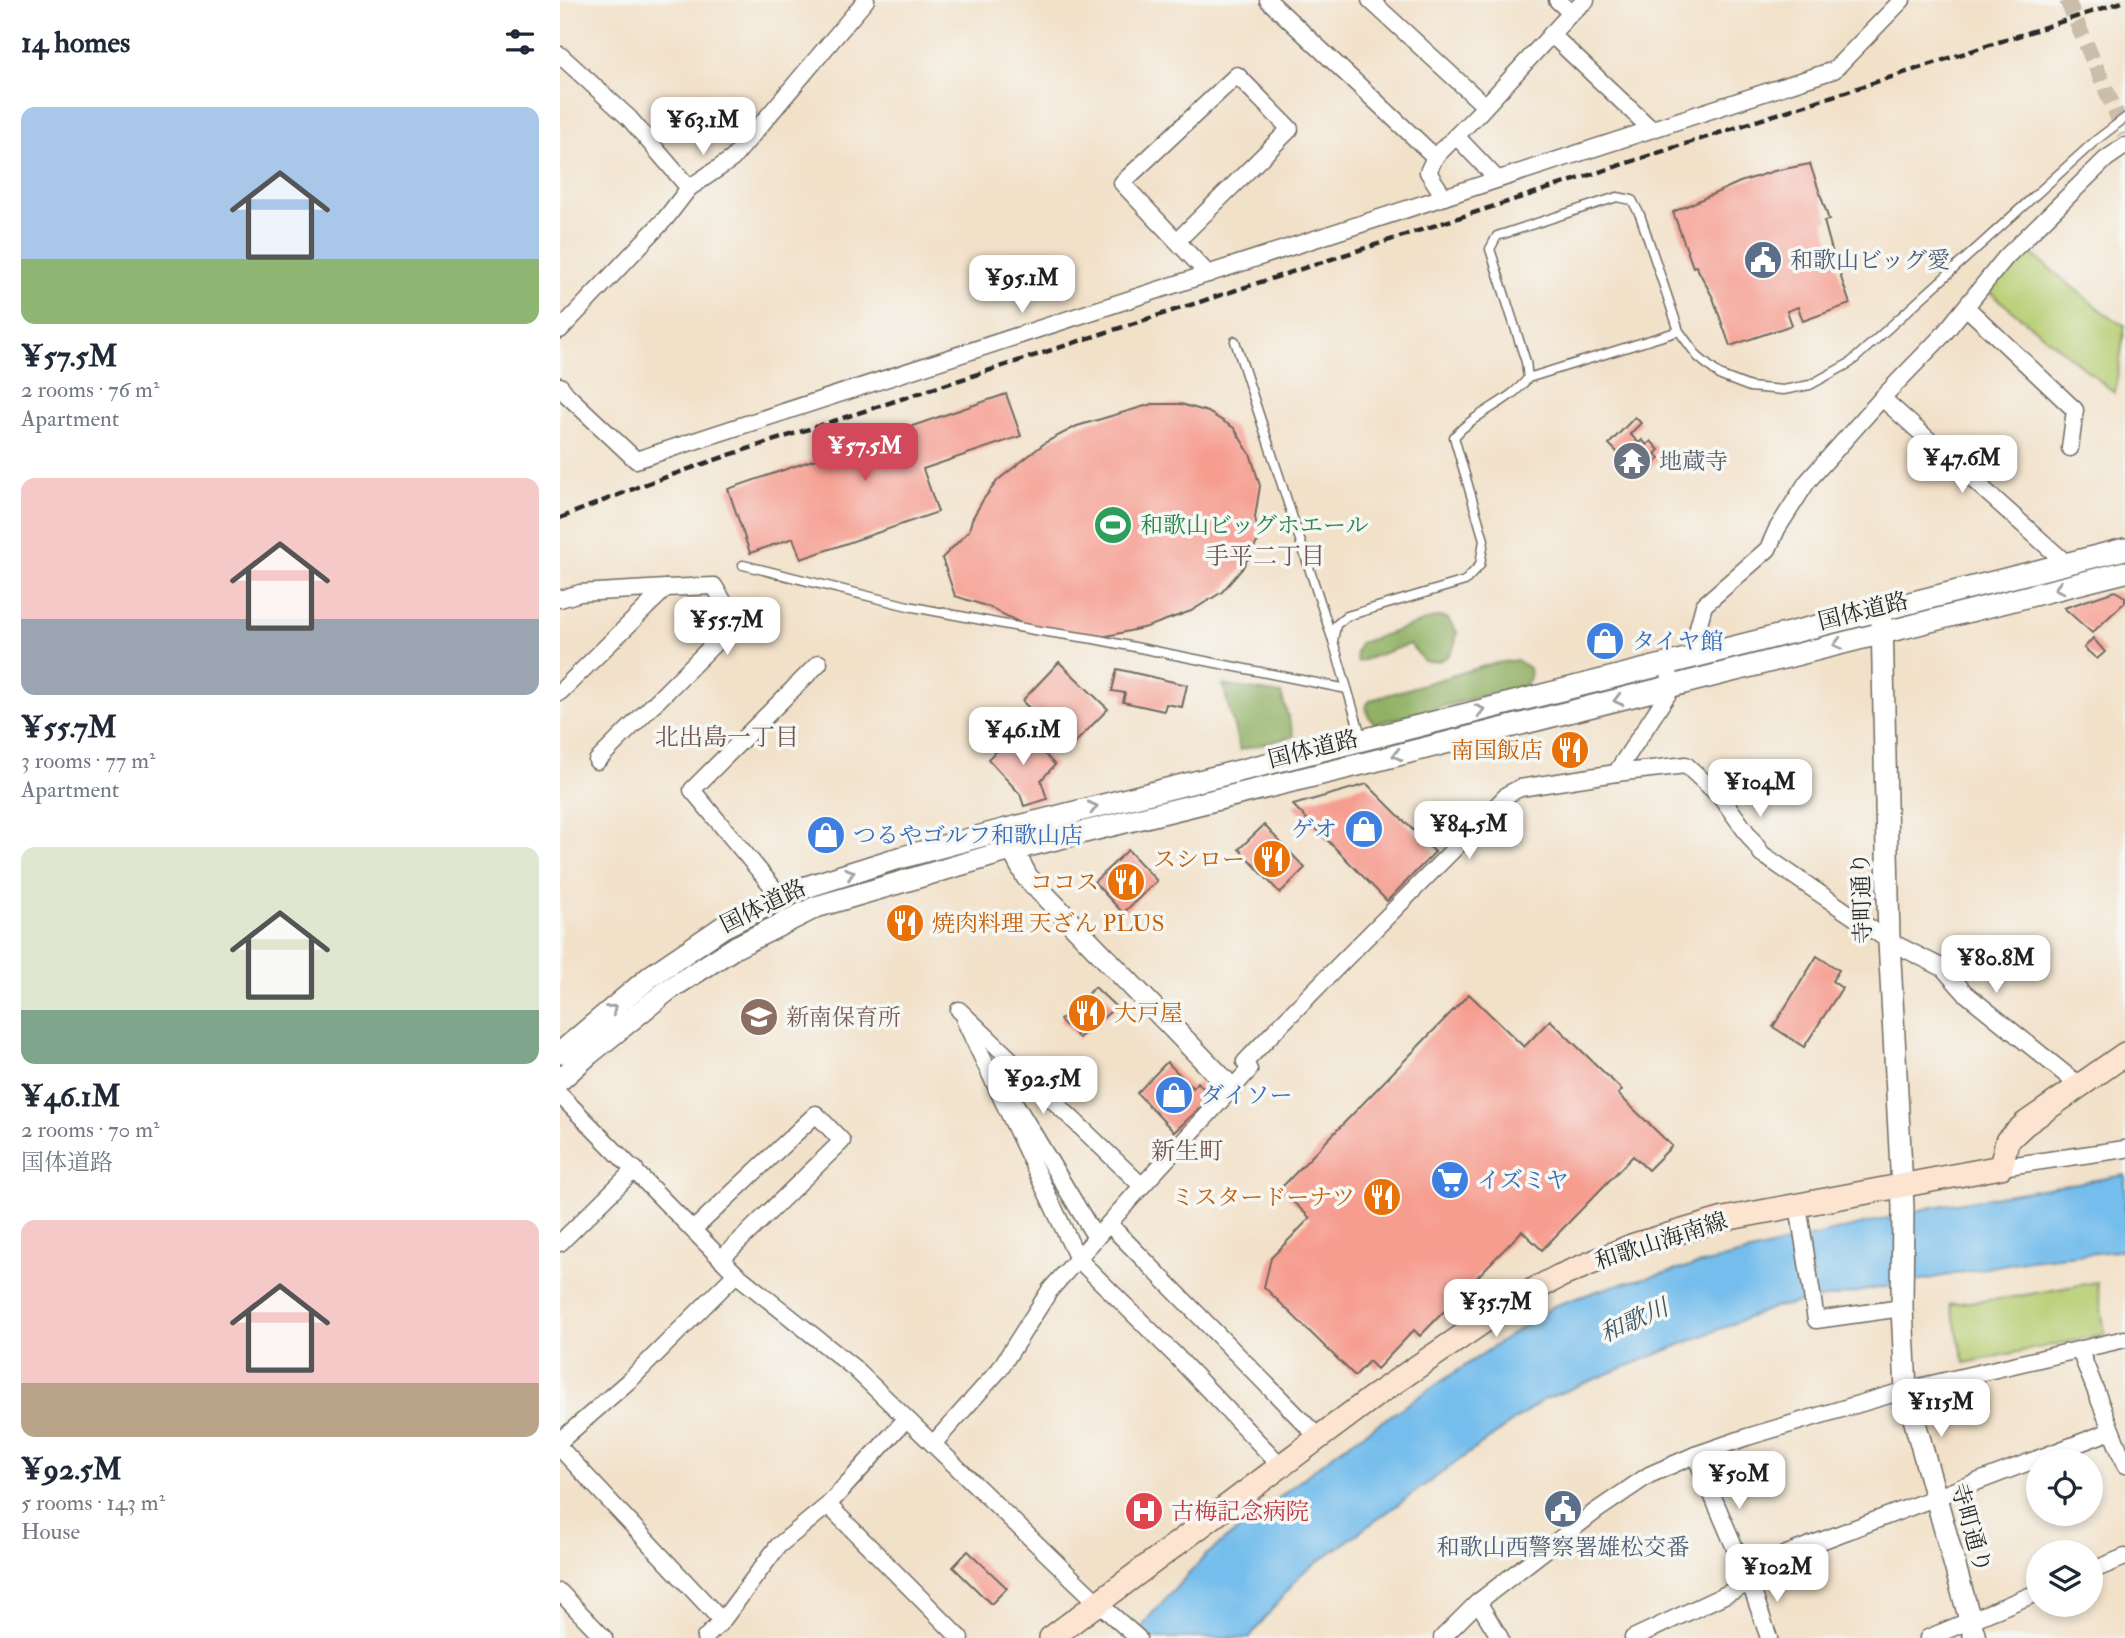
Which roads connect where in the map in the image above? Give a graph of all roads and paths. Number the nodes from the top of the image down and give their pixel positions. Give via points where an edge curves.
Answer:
1 (866, 0) edge
2 (1268, 0) edge
3 (1370, 0) edge
4 (1557, 0) edge
5 (1586, 0) edge
6 (1902, 0) edge
7 (1571, 13) junction
8 (1551, 34) junction
9 (560, 55) edge
10 (1485, 106) junction
11 (2125, 118) edge
12 (1651, 129) junction
13 (1455, 136) junction
14 (2125, 146) edge
15 (1435, 157) junction
16 (1497, 179) junction
17 (690, 188) junction
18 (1444, 197) junction
19 (1177, 241) junction
20 (1208, 274) junction
21 (1966, 307) junction
22 (560, 330) edge
23 (1679, 331) junction
24 (1235, 341) dead end
25 (1528, 378) junction
26 (560, 386) edge
27 (1882, 398) junction
28 (2070, 448) dead end
29 (2125, 549) edge
30 (2067, 564) junction
31 (743, 565) dead end
32 (2125, 572) edge
33 (666, 588) junction
34 (560, 599) edge
35 (1881, 610) junction
36 (1882, 633) junction
37 (1333, 641) junction
38 (1701, 655) junction
39 (819, 663) dead end
40 (1666, 664) junction
41 (1672, 686) junction
42 (1347, 689) junction
43 (560, 692) edge
44 (1363, 740) junction
45 (597, 761) dead end
46 (1370, 762) junction
47 (1616, 773) junction
48 (1003, 830) junction
49 (1011, 850) junction
50 (782, 898) junction
51 (1889, 941) junction
52 (959, 1010) junction
53 (560, 1053) edge
54 (2125, 1054) edge
55 (560, 1080) edge
56 (2080, 1086) junction
57 (1231, 1088) junction
58 (560, 1095) edge
59 (2125, 1149) edge
60 (2001, 1167) junction
61 (635, 1169) junction
62 (1142, 1186) junction
63 (1902, 1196) junction
64 (1799, 1212) junction
65 (1110, 1224) junction
66 (694, 1230) junction
67 (1097, 1238) junction
68 (560, 1242) edge
69 (721, 1259) junction
70 (1078, 1259) junction
71 (736, 1274) junction
72 (1902, 1301) junction
73 (2125, 1339) edge
74 (2080, 1351) junction
75 (1906, 1390) junction
76 (906, 1419) junction
77 (2111, 1431) junction
78 (1318, 1437) junction
79 (560, 1441) edge
80 (933, 1444) junction
81 (560, 1448) edge
82 (1695, 1455) junction
83 (1280, 1465) junction
84 (2125, 1465) edge
85 (1935, 1499) junction
86 (828, 1505) junction
87 (2125, 1557) edge
88 (2103, 1566) edge
89 (1750, 1583) junction
90 (560, 1592) edge
91 (2026, 1599) edge
92 (1478, 1602) junction
93 (1098, 1603) junction
94 (1972, 1630) edge
95 (718, 1631) edge
96 (604, 1638) edge
97 (960, 1638) edge
98 (1051, 1638) edge
99 (1138, 1638) edge
100 (1442, 1638) edge
101 (1500, 1638) edge
102 (1633, 1638) edge
103 (1769, 1638) edge
104 (1928, 1638) edge

1 - 17 street via 732,159
2 - 15 street
3 - 10 street
4 - 7 street
5 - 7 street
6 - 12 street via 1834,70
7 - 8 street
8 - 10 street
8 - 12 street
9 - 17 street via 629,118
10 - 13 street
11 - 23 lane via 1850,363 1810,385 1783,390 1750,387 1721,376 1698,357
12 - 16 street
13 - 15 street
13 - 16 street
14 - 21 street via 2106,159 2007,257
15 - 18 street via 1428,172
16 - 18 street
17 - 22 street
18 - 20 street
19 - 19 street via 1122,183 1237,75 1290,130
19 - 20 street
20 - 26 street via 636,460
21 - 27 street
21 - 28 street via 2075,410
23 - 25 lane
23 - 25 lane via 1640,215 1632,200 1616,198 1497,236 1490,249
24 - 37 lane
25 - 37 lane via 1521,388 1454,436 1484,540 1480,565 1465,581 1347,616 1336,625
27 - 30 street
27 - 38 street via 1807,482 1768,549 1704,605 1697,631
29 - 30 street, 国体道路
30 - 35 street, 国体道路
31 - 42 lane via 908,606
32 -> 36 street, 国体道路
33 - 34 street via 580,593
33 - 43 street
33 - 45 street via 714,586 736,622
35 - 36 street, 寺町通り
35 - 38 street, 国体道路
36 -> 41 street, 国体道路
36 - 51 street, 寺町通り
37 - 42 lane
38 - 40 street, 国体道路
39 - 50 street via 692,790
40 - 41 street
44 -> 40 street, 国体道路
41 -> 46 street, 国体道路
41 - 47 street
42 - 44 lane
44 - 46 lane
48 -> 44 street, 国体道路
46 - 49 street, 国体道路
47 - 51 street via 1686,765 1722,798 1762,854
47 - 57 street via 1520,788 1508,794 1245,1062 1250,1070
48 - 49 street
50 -> 48 street, 国体道路 via 892,860
49 - 55 street, 国体道路 via 816,907 736,947 668,990
49 - 57 street via 1027,877
53 -> 50 street, 国体道路 via 651,976 723,927
51 - 56 street via 1942,968 1965,993
51 - 63 street, 寺町通り
52 - 62 street
52 - 67 street
52 - 70 street
54 - 56 main road
56 - 60 main road via 2007,1141
57 - 62 street
58 - 61 street
59 - 60 street
60 - 63 main road, 和歌山海南線
61 - 66 street
61 - 68 street
62 - 65 street
63 - 64 main road, 和歌山海南線
63 - 72 street, 寺町通り
64 - 72 street via 1816,1320
64 - 78 main road, 和歌山海南線 via 1724,1219 1634,1245 1560,1276 1518,1298
65 - 67 street
65 - 78 street
66 - 69 street
66 - 69 street via 816,1114 842,1141
67 - 70 street
69 - 71 street
70 - 80 street via 1050,1290 999,1370
70 - 83 street
71 - 76 street via 854,1368
71 - 79 street via 632,1378
72 - 75 street, 寺町通り
73 - 74 street
74 - 75 street
74 - 77 street
75 - 82 street
75 - 85 street, 寺町通り
76 - 80 street
76 - 86 street
77 - 84 street
77 - 85 street
78 - 83 main road, 和歌山海南線
80 - 93 street
81 - 95 street
82 - 89 street
82 - 92 street via 1638,1482
83 - 93 main road, 和歌山海南線
85 - 89 street via 1784,1555
85 - 94 street, 寺町通り
86 - 95 street via 778,1546
86 - 97 street
87 - 88 street
89 - 102 street
89 - 103 street
90 - 96 street
91 - 94 street
92 - 100 street
92 - 101 street
93 - 98 main road, 和歌山海南線
93 - 99 street
94 - 104 street

